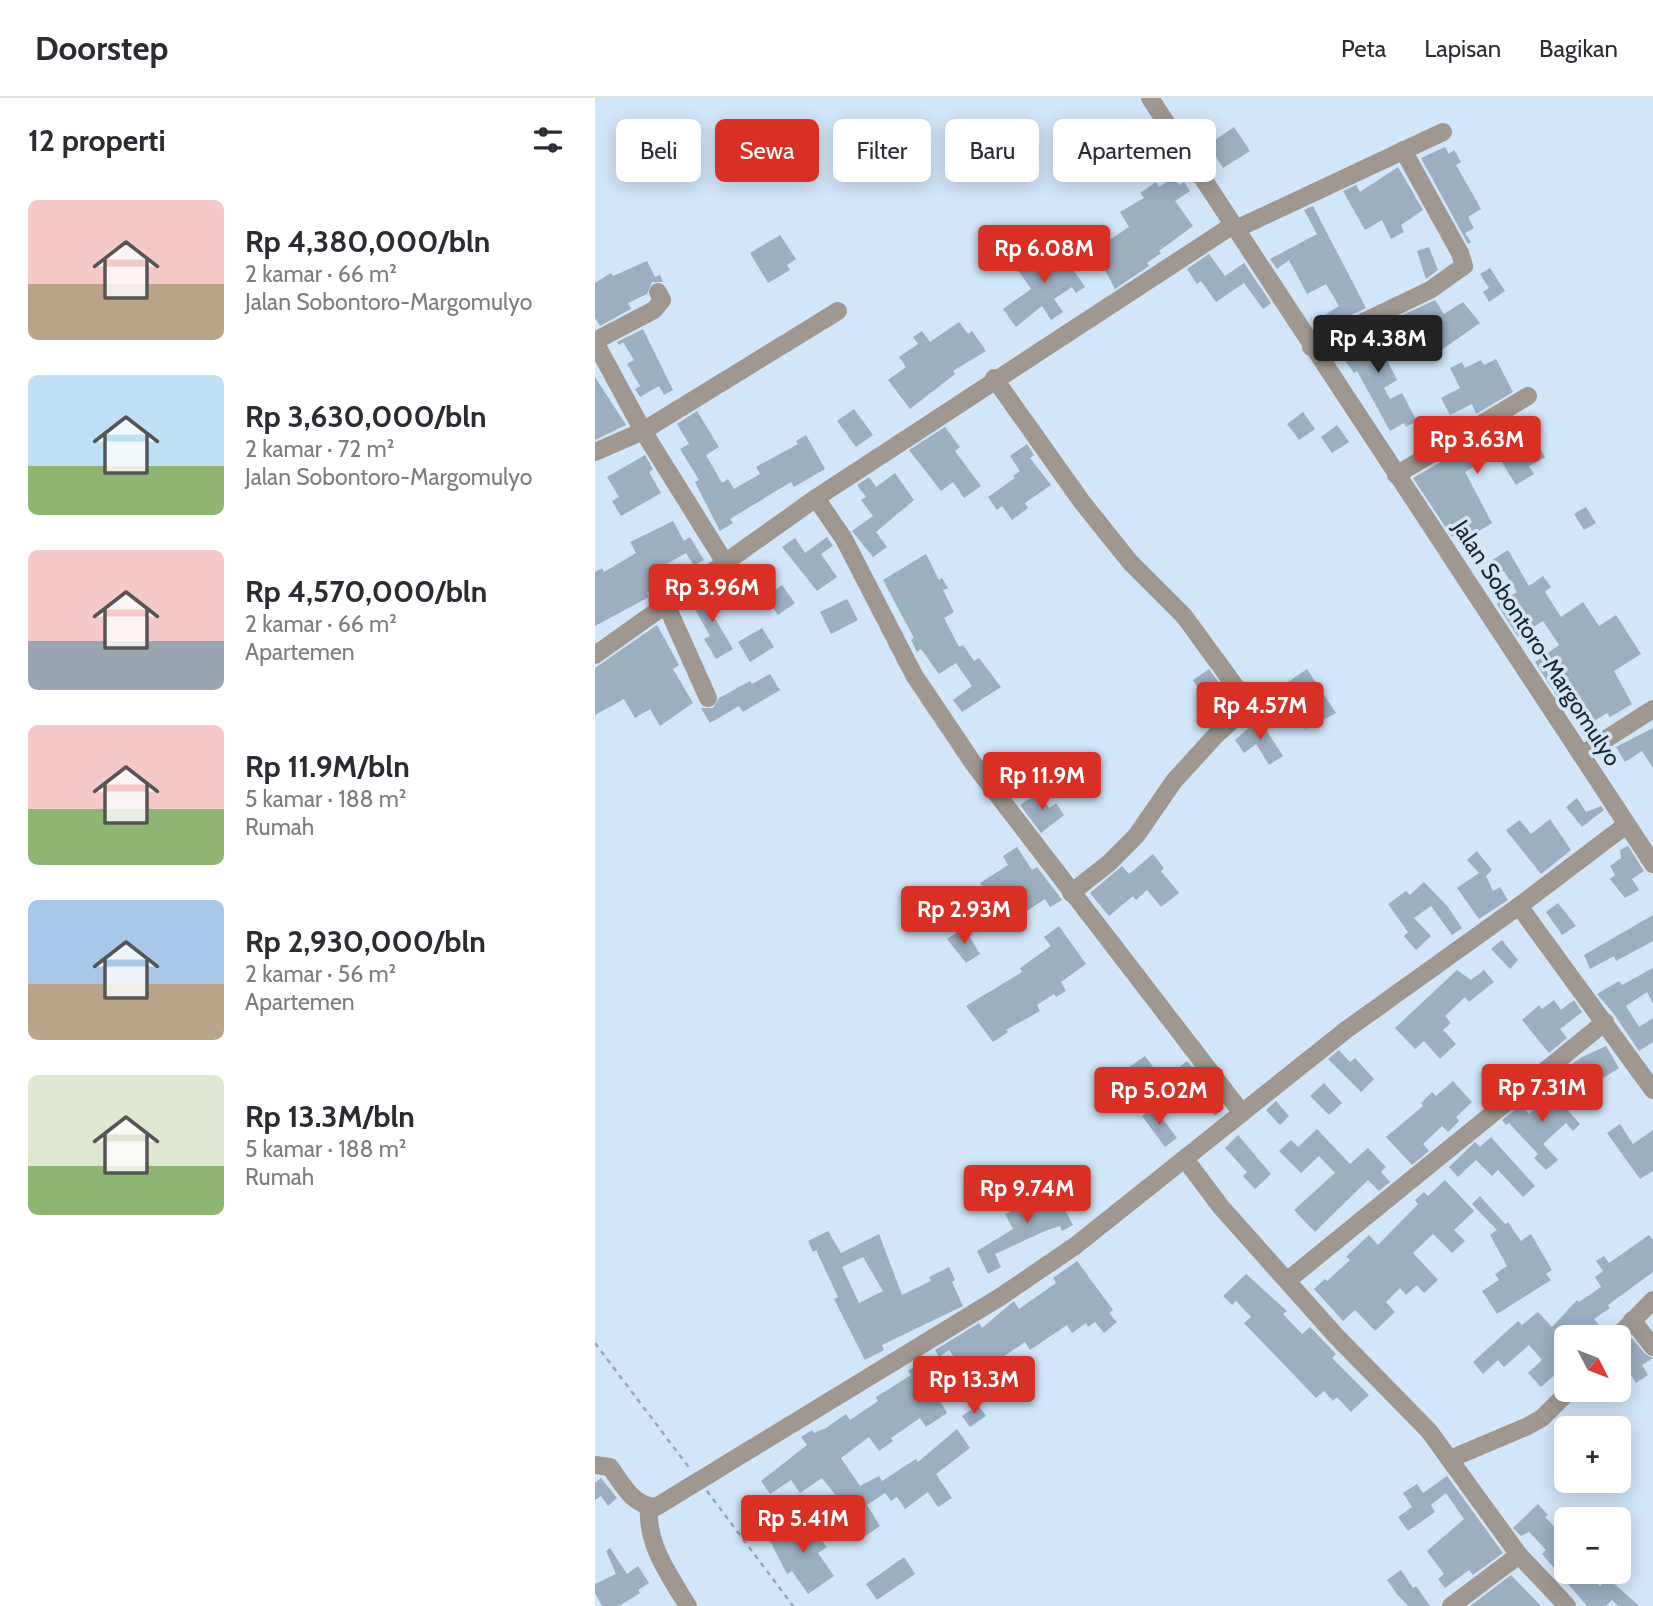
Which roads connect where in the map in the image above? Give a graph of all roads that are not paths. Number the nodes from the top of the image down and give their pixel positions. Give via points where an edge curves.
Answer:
1 (1150, 98) edge
2 (1443, 132) dead end
3 (1403, 150) junction
4 (1235, 227) junction
5 (658, 292) dead end
6 (838, 311) dead end
7 (595, 342) edge
8 (1311, 347) junction
9 (994, 378) junction
10 (1528, 396) dead end
11 (643, 431) junction
12 (595, 452) edge
13 (1396, 475) junction
14 (816, 498) junction
15 (724, 561) junction
16 (665, 602) junction
17 (595, 655) edge
18 (708, 698) dead end
19 (1653, 709) edge
20 (1581, 755) junction
21 (1626, 825) junction
22 (1653, 864) edge
23 (1072, 893) junction
24 (1519, 906) junction
25 (1605, 1022) junction
26 (1653, 1090) edge
27 (1242, 1113) junction
28 (1185, 1159) junction
29 (1287, 1280) junction
30 (1653, 1300) edge
31 (1632, 1320) junction
32 (1628, 1325) edge
33 (1653, 1347) edge
34 (1557, 1402) edge
35 (1450, 1460) junction
36 (595, 1465) edge
37 (649, 1506) junction
38 (1519, 1555) junction
39 (688, 1606) edge
40 (1451, 1606) edge
41 (1567, 1606) edge

1 - 4 street, Jalan Sobontoro-Margomulyo
2 - 3 street
3 - 4 street
3 - 8 street via 1464,266 1430,290
4 - 8 street, Jalan Sobontoro-Margomulyo
4 - 9 street
5 - 7 street via 662,300 654,310
6 - 11 street
7 - 11 street
8 - 13 street, Jalan Sobontoro-Margomulyo
9 - 14 street
9 - 23 street via 1082,502 1130,562 1184,616 1249,705 1174,781 1136,836
10 - 13 street
11 - 12 street
11 - 15 street
13 - 20 street, Jalan Sobontoro-Margomulyo
14 - 15 street
14 - 23 street via 843,539 913,675 999,799
15 - 16 street
16 - 17 street
16 - 18 street
19 - 20 street
20 - 21 street, Jalan Sobontoro-Margomulyo
21 - 22 street, Jalan Sobontoro-Margomulyo
21 - 24 street
23 - 27 street
24 - 25 street
24 - 27 street via 1346,1030
25 - 26 street
25 - 29 street
27 - 28 street
28 - 29 street
28 - 37 street via 1075,1246 1000,1297 656,1507
29 - 35 street via 1429,1431
30 - 31 street
31 - 32 street
31 - 33 street
34 - 35 street via 1535,1422
35 - 38 street
36 - 37 street via 610,1467 633,1499
37 - 39 street via 648,1527
38 - 40 street
38 - 41 street

